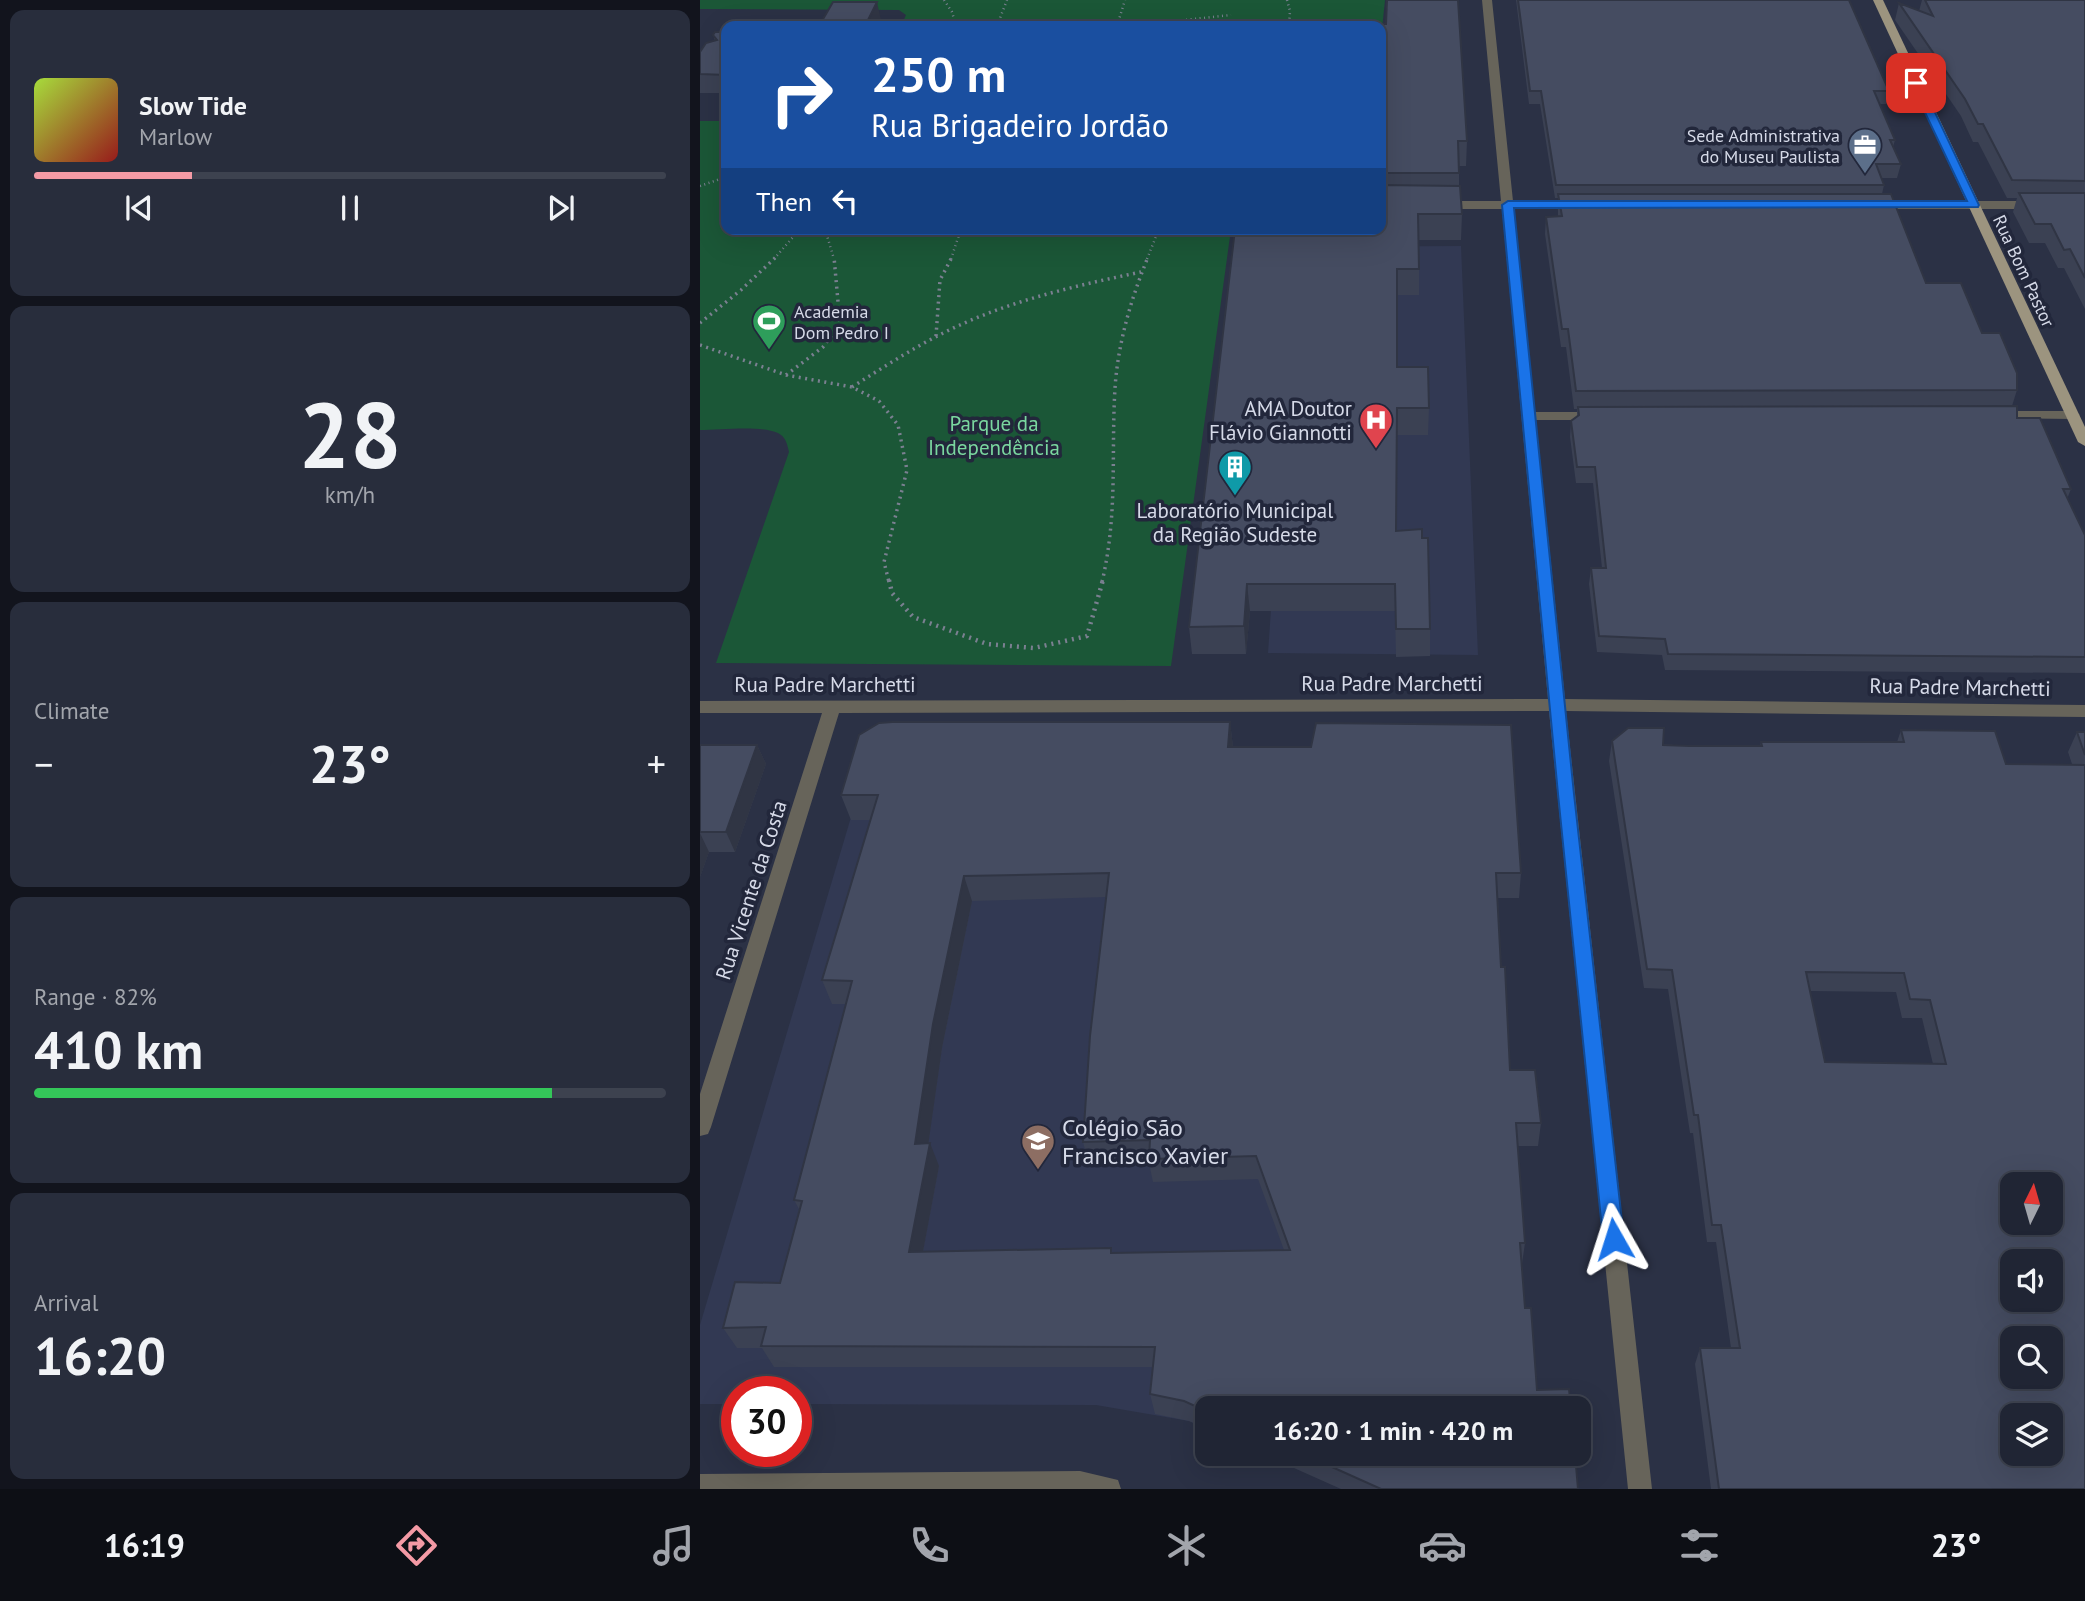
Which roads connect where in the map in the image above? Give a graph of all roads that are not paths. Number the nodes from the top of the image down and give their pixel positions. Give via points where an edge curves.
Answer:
1 (1487, 0) edge
2 (1878, 0) edge
3 (1432, 205) edge
4 (1508, 205) junction
5 (1593, 205) edge
6 (1857, 205) edge
7 (1974, 205) junction
8 (2085, 205) edge
9 (1976, 415) edge
10 (2073, 415) junction
11 (1529, 416) junction
12 (1613, 416) edge
13 (2085, 442) edge
14 (1557, 705) junction
15 (833, 706) junction
16 (700, 707) edge
17 (2085, 710) edge
18 (700, 1127) edge
19 (700, 1486) edge
20 (1109, 1489) edge
21 (1640, 1489) edge

1 - 4 street
2 - 7 main road, Rua Bom Pastor
3 - 4 street
4 - 5 street
4 - 11 street
6 - 7 street
7 - 8 street
7 - 10 main road, Rua Bom Pastor
9 - 10 street
10 - 13 main road, Rua Bom Pastor
11 - 12 street
11 - 14 street
14 - 15 street, Rua Padre Marchetti
14 - 17 street, Rua Padre Marchetti
14 - 21 street
15 - 16 street, Rua Padre Marchetti
15 - 18 street, Rua Vicente da Costa
19 - 20 street via 1080,1483

